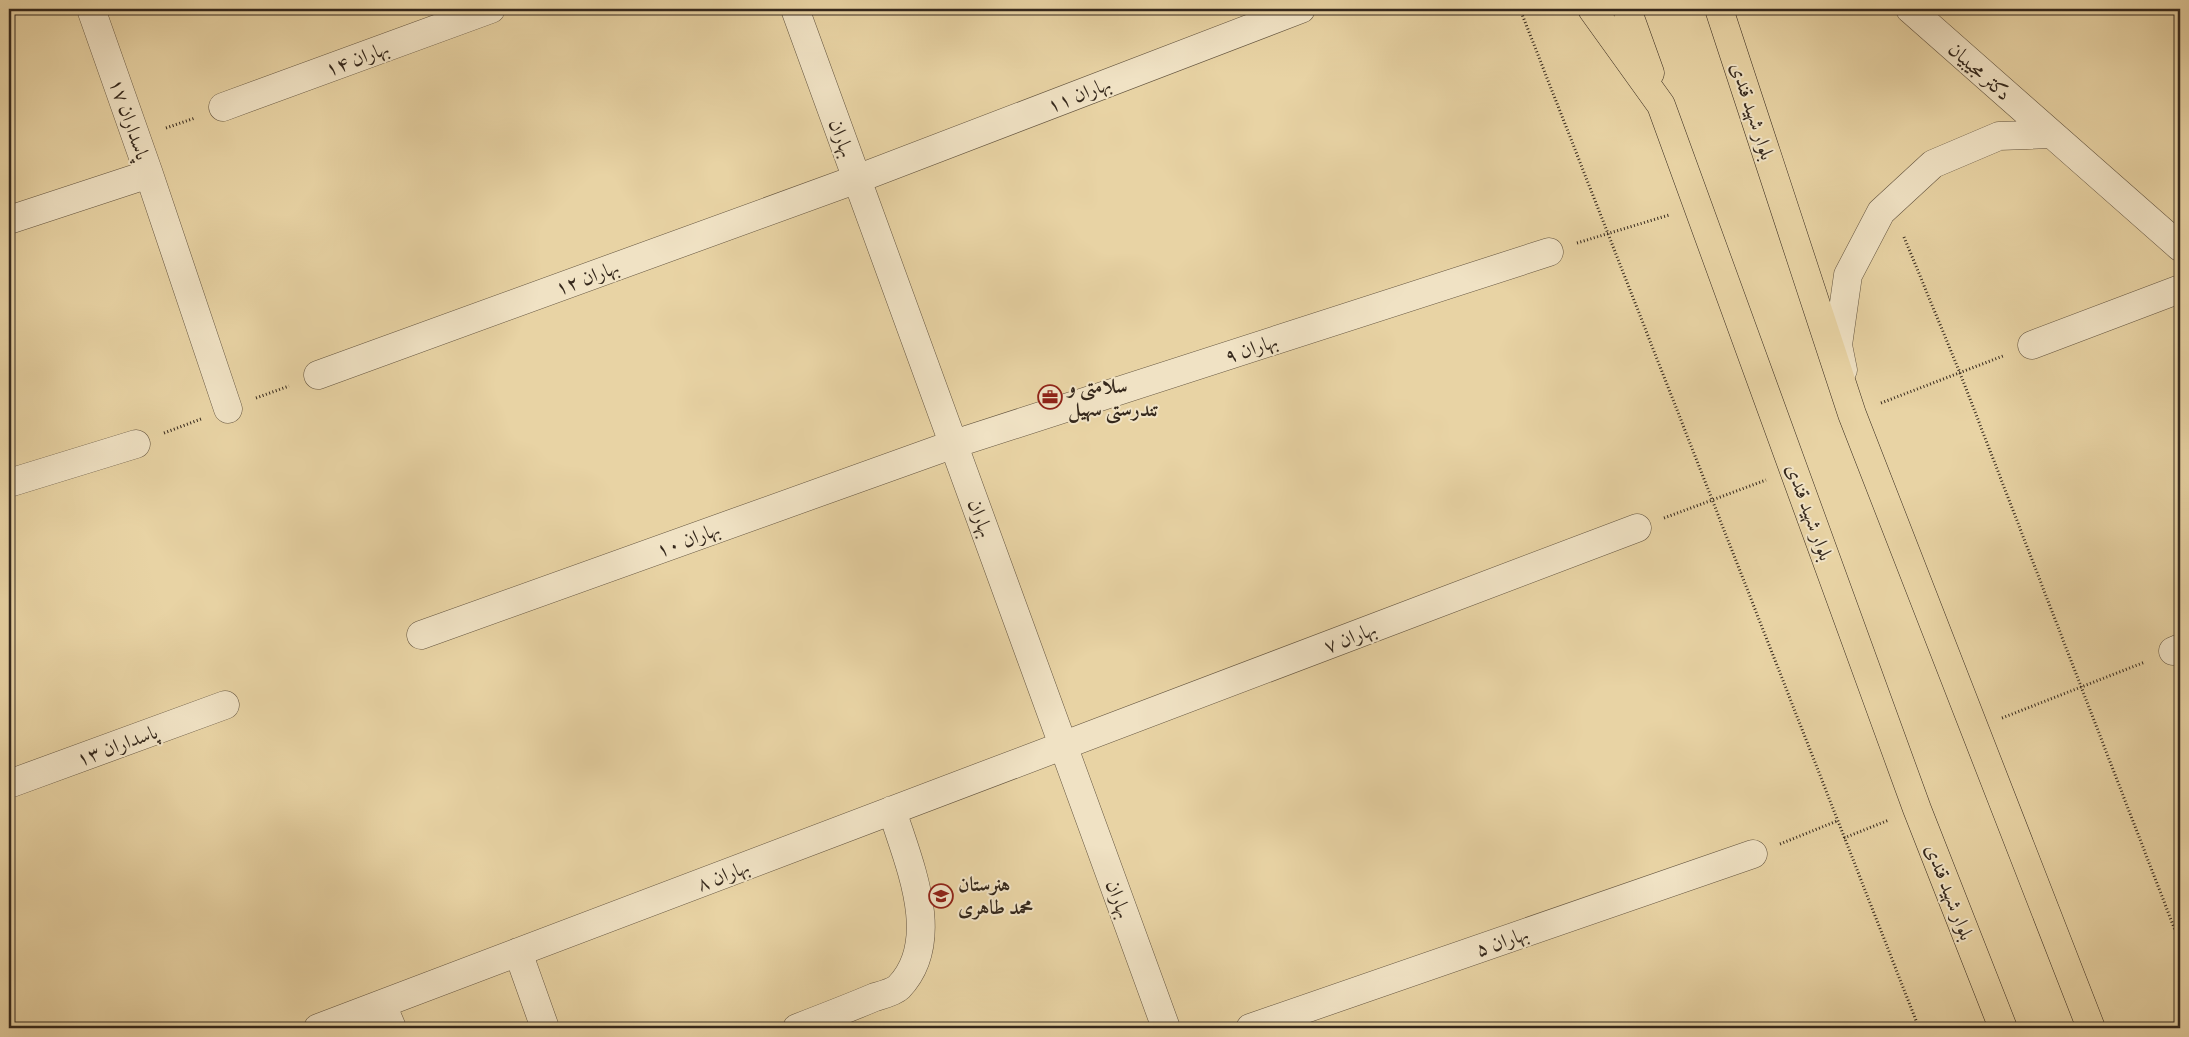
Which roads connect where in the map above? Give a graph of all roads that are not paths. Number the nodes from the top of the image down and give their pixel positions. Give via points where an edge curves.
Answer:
1 (91, 9) edge
2 (491, 9) edge
3 (795, 9) edge
4 (1301, 9) edge
5 (1592, 9) edge
6 (1626, 9) edge
7 (1719, 9) edge
8 (1910, 9) edge
9 (1661, 105) junction
10 (223, 108) road end
11 (2050, 134) junction
12 (149, 174) junction
13 (857, 179) junction
14 (9, 220) edge
15 (2180, 247) edge
16 (1549, 252) road end
17 (2180, 288) edge
18 (2032, 345) road end
19 (318, 375) road end
20 (228, 409) road end
21 (1852, 414) junction
22 (136, 444) road end
23 (954, 444) junction
24 (9, 483) edge
25 (1637, 528) road end
26 (421, 635) dead end
27 (225, 705) dead end
28 (1063, 746) junction
29 (9, 784) edge
30 (892, 810) junction
31 (1753, 854) road end
32 (518, 952) junction
33 (387, 1016) edge
34 (318, 1028) edge
35 (545, 1028) edge
36 (797, 1028) edge
37 (1166, 1028) edge
38 (1250, 1028) edge
39 (2003, 1028) edge
40 (2091, 1028) edge

1 - 12 street, پاسداران ۱۷
2 - 10 street, بهاران ۱۴
3 - 13 street, بهاران
4 - 13 street, بهاران ۱۱
5 - 9 main road, بلوار شهید قندی
6 - 9 main road
7 - 21 main road, بلوار شهید قندی
8 - 11 street, دکتر مجیبیان
9 - 39 main road, بلوار شهید قندی via 1917,809
11 - 15 street, دکتر مجیبیان
11 - 21 street via 1999,136 1933,164 1881,212 1848,275 1838,345
12 - 14 street, پاسداران ۱۷
12 - 20 street
13 - 19 street, بهاران ۱۲
13 - 23 street, بهاران
16 - 23 street, بهاران ۹
17 - 18 street
21 - 40 main road, بلوار شهید قندی
22 - 24 street
23 - 26 street, بهاران ۱۰
23 - 28 street, بهاران
25 - 28 street, بهاران ۷
27 - 29 street, پاسداران ۱۳
28 - 30 street, بهاران ۸
28 - 37 street, بهاران
30 - 32 street, بهاران ۸
30 - 36 street via 917,891 921,928 920,947 914,964 898,988
31 - 38 street, بهاران ۵
32 - 33 street, بهاران ۸
32 - 35 street
33 - 34 street, بهاران ۸

